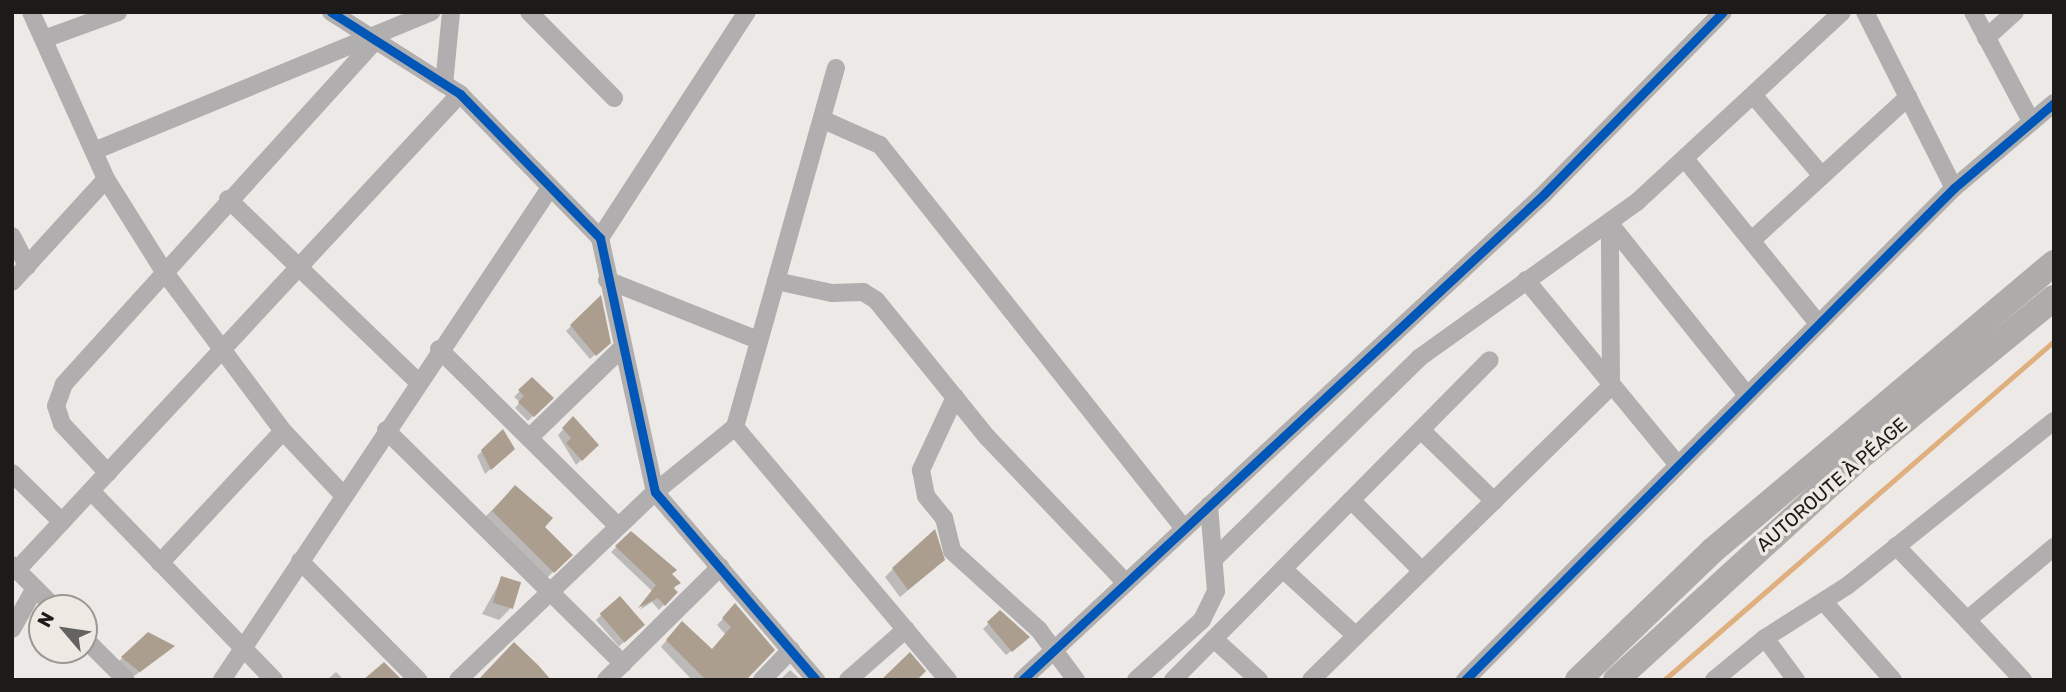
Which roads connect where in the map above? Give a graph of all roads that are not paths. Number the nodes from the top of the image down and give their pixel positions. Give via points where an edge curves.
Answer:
1 (32, 12) edge
2 (118, 12) edge
3 (331, 12) edge
4 (432, 12) edge
5 (451, 12) edge
6 (530, 12) edge
7 (747, 12) edge
8 (1723, 12) edge
9 (1842, 12) edge
10 (1865, 12) edge
11 (1973, 12) edge
12 (2015, 12) edge
13 (1986, 38) junction
14 (44, 39) junction
15 (376, 40) junction
16 (836, 68) dead end
17 (444, 84) junction
18 (460, 94) junction
19 (1754, 96) junction
20 (1908, 97) junction
21 (614, 98) dead end
22 (2054, 103) edge
23 (2030, 119) junction
24 (825, 121) junction
25 (94, 151) junction
26 (1685, 159) junction
27 (1822, 176) junction
28 (106, 179) junction
29 (551, 188) junction
30 (1954, 188) junction
31 (228, 199) junction
32 (1610, 224) junction
33 (12, 236) edge
34 (600, 239) junction
35 (1752, 240) junction
36 (2054, 263) edge
37 (27, 266) junction
38 (299, 267) junction
39 (163, 270) junction
40 (607, 279) junction
41 (1526, 279) junction
42 (776, 281) junction
43 (12, 282) edge
44 (2054, 298) edge
45 (1818, 323) junction
46 (758, 340) junction
47 (225, 347) junction
48 (623, 347) junction
49 (439, 349) junction
50 (1490, 360) dead end
51 (417, 381) junction
52 (1611, 386) junction
53 (1746, 394) junction
54 (955, 397) junction
55 (2054, 421) edge
56 (736, 427) junction
57 (1421, 429) junction
58 (386, 430) junction
59 (283, 431) junction
60 (529, 438) junction
61 (1677, 464) junction
62 (12, 473) edge
63 (108, 473) junction
64 (91, 491) junction
65 (655, 492) junction
66 (343, 495) junction
67 (1351, 500) junction
68 (1494, 501) junction
69 (1209, 505) junction
70 (62, 522) junction
71 (618, 526) junction
72 (1184, 529) junction
73 (1896, 546) junction
74 (2050, 558) edge
75 (1214, 559) junction
76 (300, 561) junction
77 (160, 562) junction
78 (720, 567) junction
79 (15, 568) edge
80 (1283, 569) junction
81 (1422, 571) junction
82 (1126, 583) junction
83 (35, 588) junction
84 (550, 590) junction
85 (41, 594) edge
86 (1824, 602) junction
87 (1967, 620) junction
88 (12, 629) edge
89 (906, 629) junction
90 (1356, 636) junction
91 (1765, 638) junction
92 (1214, 639) junction
93 (244, 648) junction
94 (1055, 649) junction
95 (791, 650) junction
96 (98, 655) edge
97 (623, 664) junction
98 (115, 676) edge
99 (222, 680) edge
100 (274, 680) edge
101 (418, 680) edge
102 (457, 680) edge
103 (606, 680) edge
104 (762, 680) edge
105 (816, 680) edge
106 (849, 680) edge
107 (948, 680) edge
108 (1022, 680) edge
109 (1076, 680) edge
110 (1136, 680) edge
111 (1173, 680) edge
112 (1259, 680) edge
113 (1311, 680) edge
114 (1465, 680) edge
115 (1578, 680) edge
116 (1616, 680) edge
117 (1714, 680) edge
118 (1796, 680) edge
119 (1893, 680) edge
120 (2023, 680) edge

1 - 14 street
2 - 14 street
3 - 15 street
4 - 15 street
5 - 17 street
6 - 21 street
7 - 34 street
8 - 69 street via 1544,194
9 - 19 street
10 - 20 street
11 - 13 street
12 - 13 street
13 - 23 street
14 - 25 street
15 - 17 street
15 - 25 street
15 - 31 street
16 - 24 street
17 - 18 street
18 - 29 street
18 - 38 street
19 - 26 street
19 - 27 street
20 - 27 street
20 - 30 street
22 - 23 street
23 - 30 street
24 - 42 street
24 - 72 street via 880,145
25 - 28 street
26 - 32 street
26 - 35 street
27 - 35 street
28 - 37 street
28 - 39 street
29 - 34 street
29 - 49 street
30 - 45 street
31 - 38 street
31 - 39 street
32 - 41 street
32 - 52 street
32 - 53 street
33 - 37 street
34 - 40 street
35 - 45 street
36 - 115 highway via 1712,551
37 - 43 street
38 - 47 street
38 - 51 street
39 - 47 street
39 - 63 street via 64,384 55,406 62,424
40 - 46 street
40 - 48 street
41 - 52 street
41 - 75 street via 1419,358
42 - 46 street
42 - 54 street via 832,293 863,292 876,300
44 - 116 highway, AUTOROUTE À PÉAGE via 1866,453
45 - 53 street
46 - 56 street
47 - 59 street
47 - 63 street
48 - 60 street
48 - 65 street
49 - 51 street
49 - 60 street
50 - 57 street
51 - 58 street
52 - 61 street
52 - 68 street
53 - 61 street
54 - 82 street
54 - 94 street via 921,470 926,496 944,518 952,551
55 - 73 street
56 - 65 street
56 - 89 street
57 - 67 street
57 - 68 street
58 - 66 street
58 - 84 street
59 - 66 street
59 - 77 street
60 - 71 street
61 - 114 street
62 - 70 street
63 - 64 street
64 - 70 street
64 - 77 street
65 - 71 street
65 - 78 street
66 - 76 street
67 - 80 street
67 - 81 street
68 - 81 street
69 - 72 street
69 - 75 street
70 - 79 street
71 - 84 street
72 - 82 street
73 - 86 street
73 - 87 street
74 - 87 street
75 - 110 street via 1216,590 1202,620
76 - 93 street
76 - 101 street
77 - 93 street
78 - 95 street
78 - 97 street
79 - 83 street
80 - 90 street
80 - 92 street
81 - 90 street
82 - 94 street
83 - 85 street
83 - 88 street
84 - 97 street
84 - 102 street
86 - 91 street
86 - 119 street
87 - 120 street
89 - 106 street
89 - 107 street
90 - 113 street
91 - 117 street
91 - 118 street
92 - 111 street
92 - 112 street
93 - 99 street
93 - 100 street
94 - 108 street
94 - 109 street
95 - 104 street
95 - 105 street
96 - 98 street
97 - 103 street

